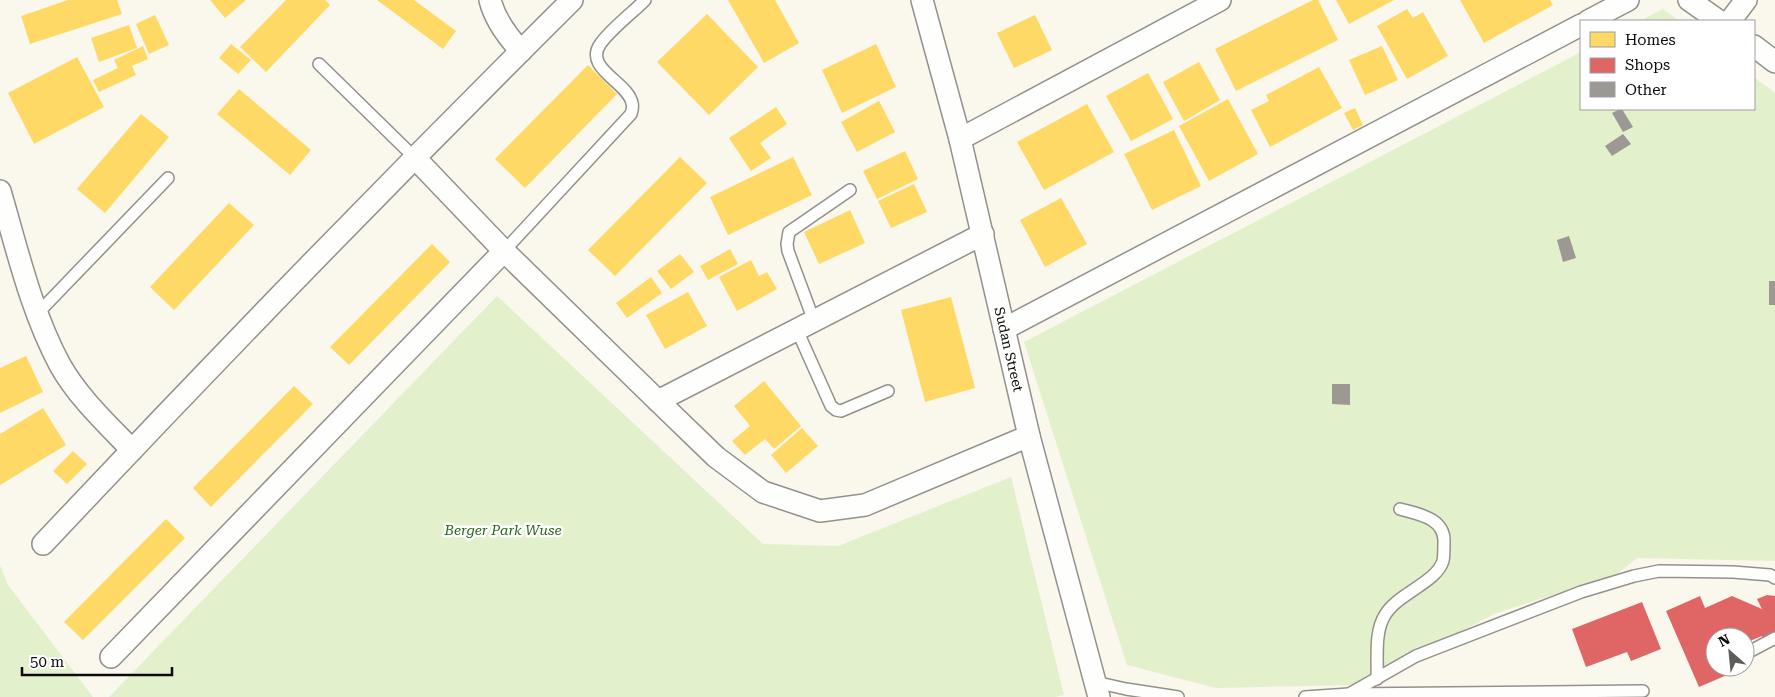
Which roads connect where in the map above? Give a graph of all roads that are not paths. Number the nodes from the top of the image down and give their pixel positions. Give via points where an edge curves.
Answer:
1 (490, 0) edge
2 (572, 0) edge
3 (645, 0) edge
4 (922, 0) edge
5 (1220, 0) edge
6 (1628, 0) edge
7 (1689, 0) edge
8 (1746, 0) edge
9 (1590, 20) edge
10 (1718, 20) edge
11 (1731, 20) edge
12 (1580, 26) edge
13 (1755, 47) edge
14 (521, 51) junction
15 (1775, 62) edge
16 (319, 64) dead end
17 (960, 139) junction
18 (415, 158) junction
19 (168, 178) dead end
20 (850, 190) dead end
21 (0, 191) edge
22 (983, 234) junction
23 (504, 251) junction
24 (37, 314) junction
25 (805, 326) junction
26 (1004, 329) junction
27 (888, 392) dead end
28 (658, 401) junction
29 (1030, 436) junction
30 (132, 450) junction
31 (1400, 509) dead end
32 (43, 544) dead end
33 (1775, 578) edge
34 (1775, 638) edge
35 (1755, 649) edge
36 (111, 657) dead end
37 (1377, 678) junction
38 (1097, 690) edge
39 (1642, 691) dead end
40 (1349, 694) junction
41 (1178, 697) edge
42 (1305, 697) edge

1 - 14 street via 505,33
2 - 14 street
3 - 23 lane via 600,44 596,55 599,65 632,102 631,114
4 - 17 street, Sudan Street
5 - 17 street
6 - 9 street
7 - 10 street
8 - 11 street
12 - 26 street
13 - 15 street
14 - 18 street
16 - 18 lane
17 - 22 street, Sudan Street
18 - 23 street
18 - 30 street
19 - 24 lane
20 - 25 lane via 789,232 788,250
21 - 24 street
22 - 25 street
22 - 26 street, Sudan Street
23 - 28 street
23 - 36 street
24 - 30 street via 61,366 88,404
25 - 27 lane via 831,406 836,410 841,411
25 - 28 street
26 - 29 street, Sudan Street
28 - 29 street via 716,457 763,492 820,511 865,505
29 - 38 street, Sudan Street
30 - 32 street
31 - 37 lane via 1427,516 1438,525 1444,538 1443,561 1437,573 1394,603 1384,615 1379,627
33 - 37 lane via 1724,572 1659,571 1634,576 1581,592 1416,656
34 - 35 lane
37 - 40 lane
38 - 41 lane
39 - 40 lane
40 - 42 lane

